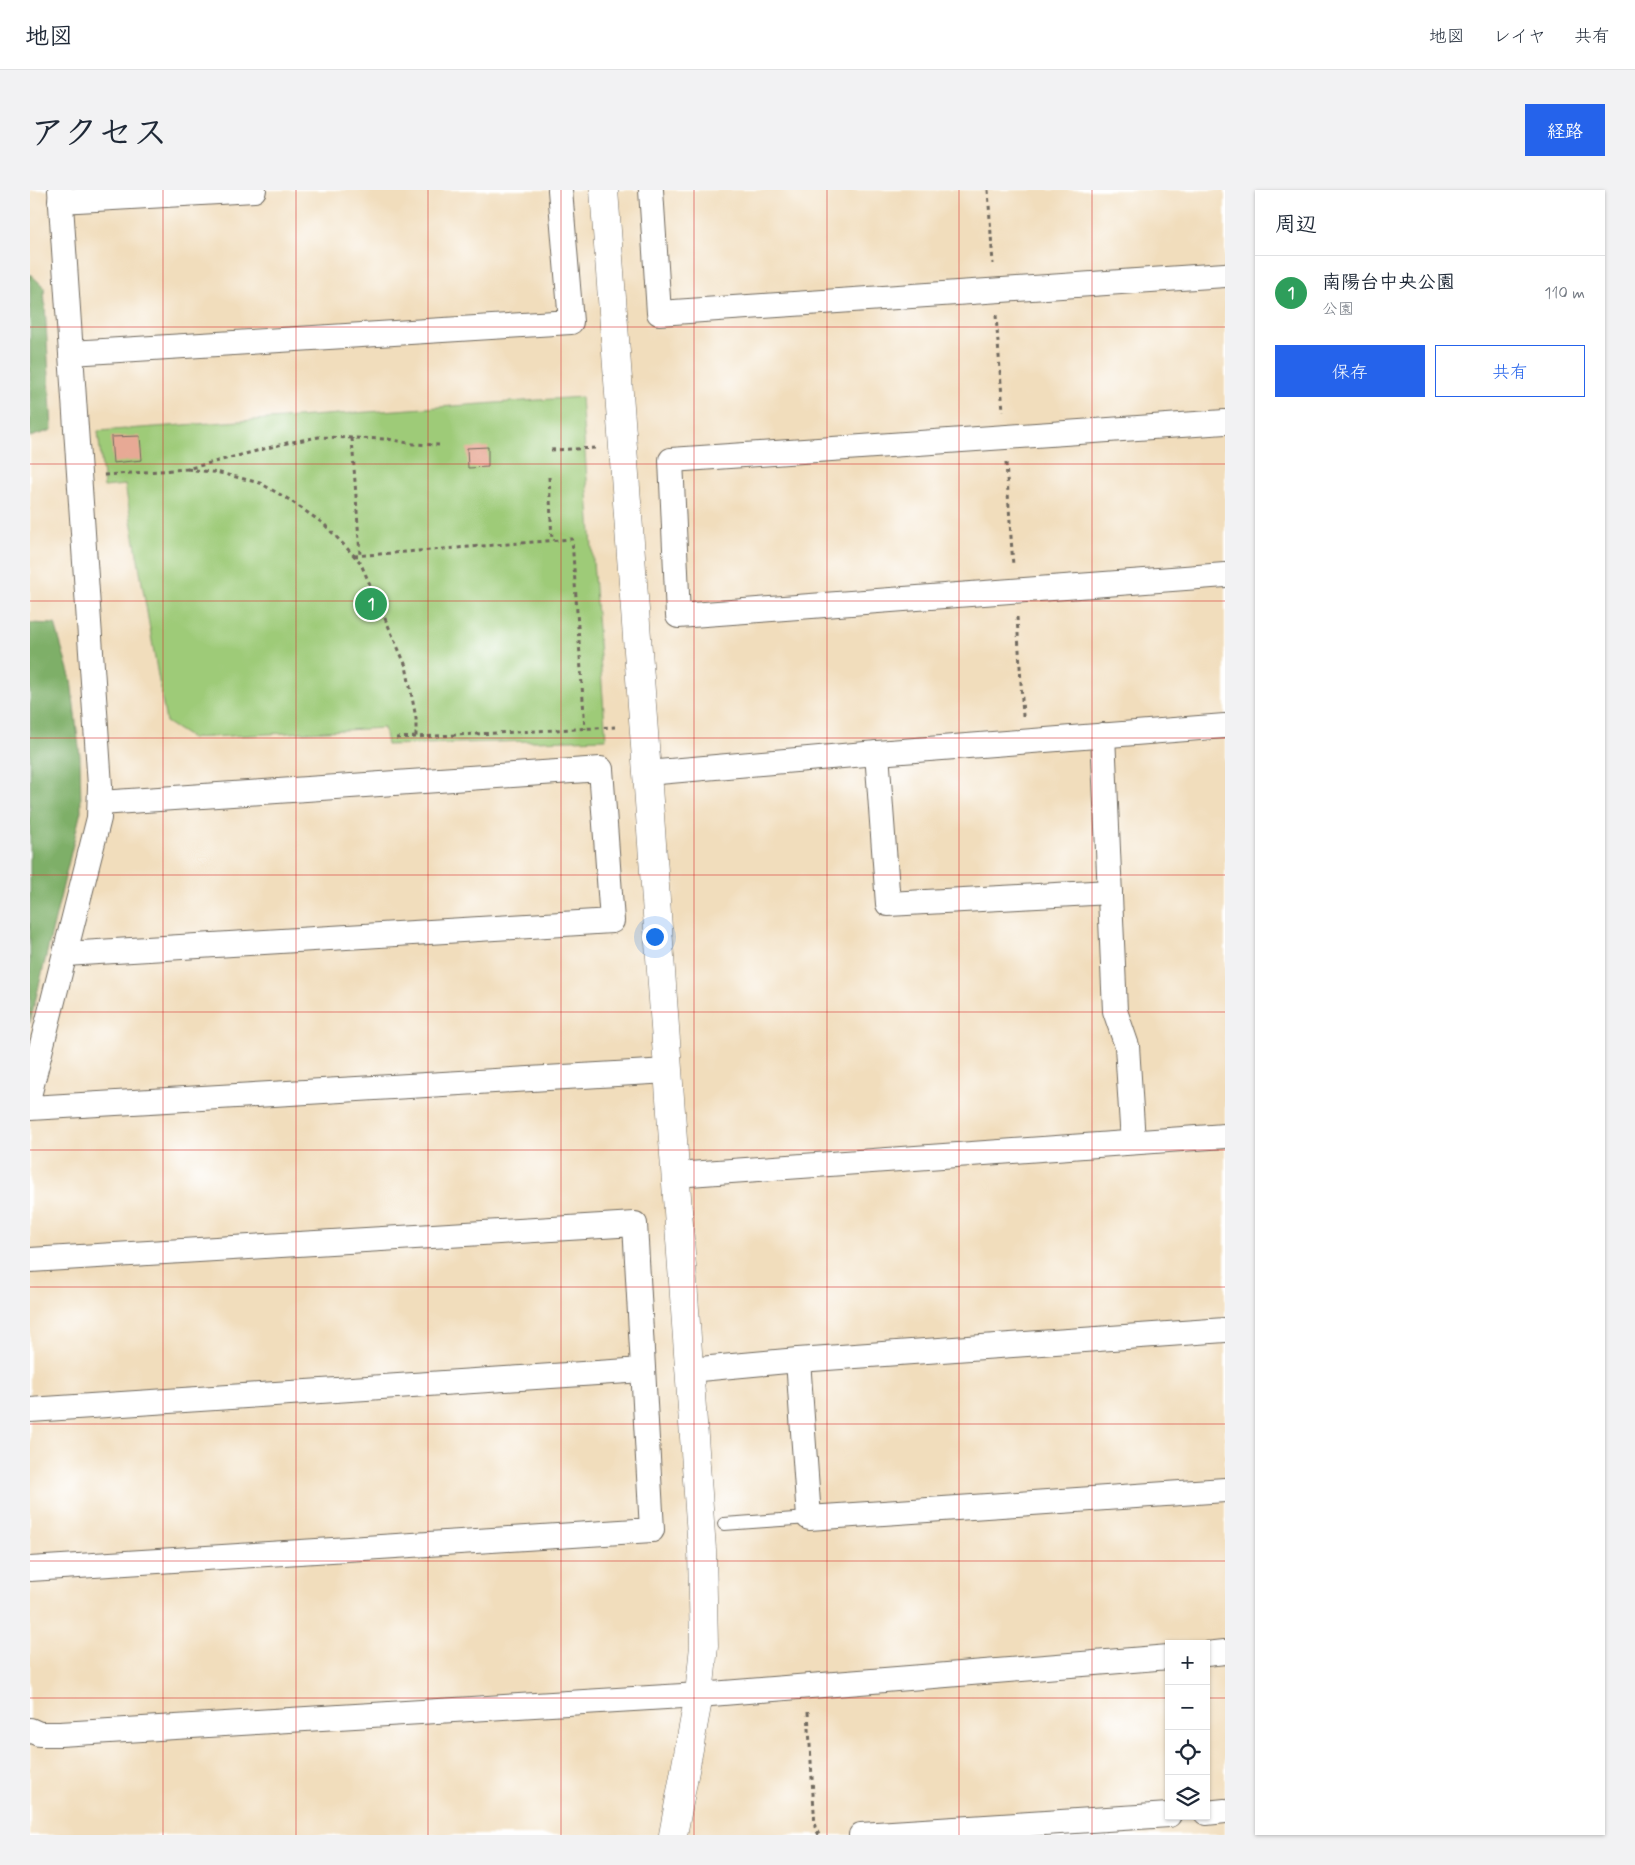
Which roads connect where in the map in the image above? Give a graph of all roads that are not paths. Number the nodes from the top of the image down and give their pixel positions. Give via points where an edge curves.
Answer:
1 (254, 190) edge
2 (560, 190) edge
3 (604, 190) edge
4 (651, 190) edge
5 (60, 195) edge
6 (1225, 275) edge
7 (71, 353) junction
8 (1225, 422) edge
9 (1225, 575) edge
10 (1225, 726) edge
11 (1103, 735) junction
12 (877, 753) junction
13 (648, 773) junction
14 (100, 803) junction
15 (1110, 892) junction
16 (65, 954) junction
17 (668, 1070) junction
18 (30, 1092) edge
19 (30, 1108) edge
20 (1225, 1136) edge
21 (1133, 1142) junction
22 (675, 1175) junction
23 (30, 1260) edge
24 (1225, 1330) edge
25 (798, 1360) junction
26 (643, 1370) junction
27 (689, 1370) junction
28 (30, 1410) edge
29 (1225, 1490) edge
30 (809, 1518) junction
31 (724, 1524) dead end
32 (30, 1569) edge
33 (1225, 1652) edge
34 (1210, 1654) edge
35 (1165, 1657) edge
36 (698, 1695) junction
37 (30, 1730) edge
38 (1225, 1811) edge
39 (1210, 1812) edge
40 (1165, 1815) edge
41 (673, 1835) edge
42 (861, 1835) edge

1 - 5 street
2 - 7 street via 571,322
3 - 13 street
4 - 6 street via 659,313
5 - 7 street
7 - 14 street
8 - 9 street via 671,460 678,616
10 - 11 street
11 - 12 street
11 - 15 street
12 - 13 street
12 - 15 street via 888,904
13 - 17 street
14 - 16 street
14 - 16 street via 601,769 612,921
15 - 21 street via 1115,1011 1126,1046
16 - 18 street
17 - 19 street
17 - 22 street
20 - 21 street
21 - 22 street
22 - 27 street
23 - 26 street via 635,1224
24 - 25 street
25 - 27 street
25 - 30 street
26 - 28 street
26 - 32 street via 652,1530
27 - 36 street via 702,1550 704,1646
29 - 30 street
30 - 31 lane
33 - 34 street
35 - 36 street
36 - 37 street via 60,1734 39,1734
36 - 41 street
38 - 39 street
40 - 42 street

